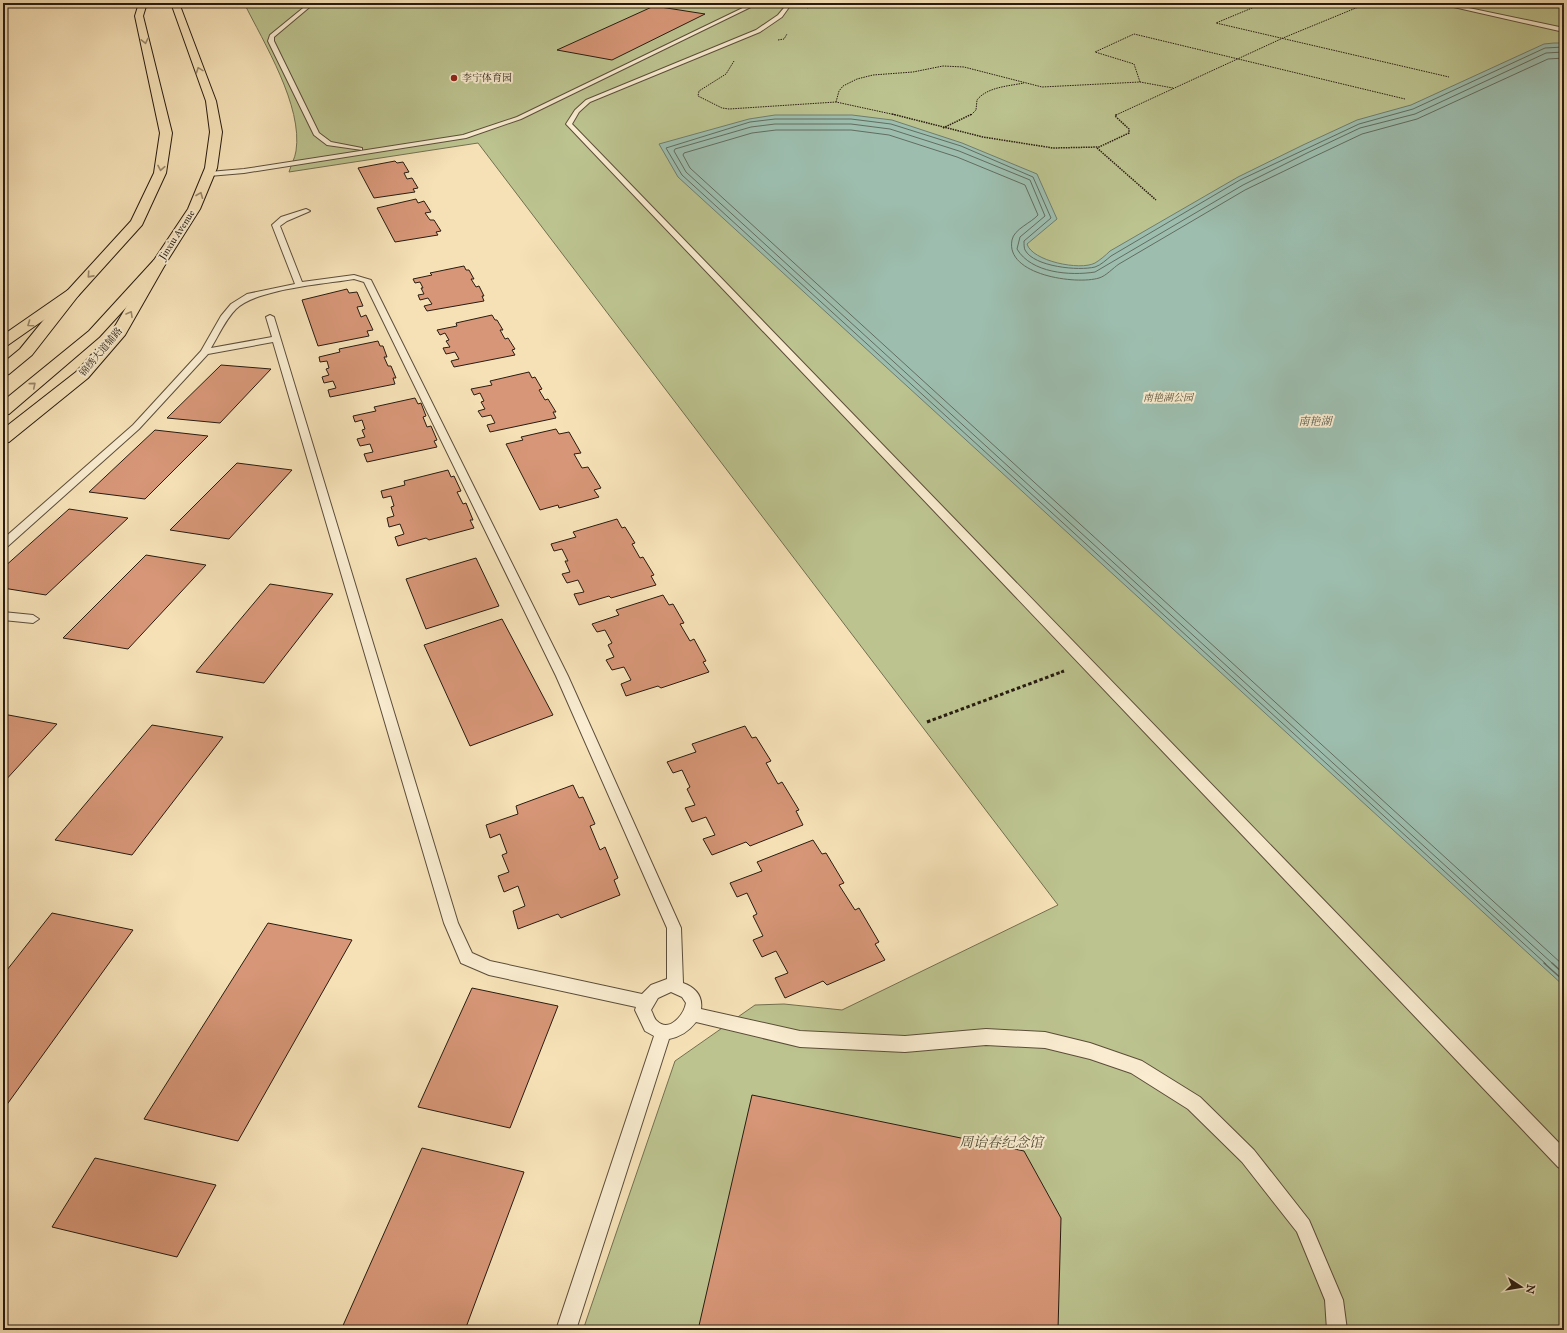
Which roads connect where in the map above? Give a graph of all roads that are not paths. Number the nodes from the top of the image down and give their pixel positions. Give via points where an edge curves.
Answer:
1 (143, 3) edge
2 (175, 3) edge
3 (757, 3) edge
4 (790, 3) edge
5 (1438, 3) edge
6 (310, 5) dead end
7 (1564, 30) edge
8 (390, 149) junction
9 (209, 174) junction
10 (306, 211) dead end
11 (160, 263) junction
12 (299, 285) junction
13 (73, 293) junction
14 (270, 316) dead end
15 (277, 339) junction
16 (3, 342) edge
17 (205, 352) junction
18 (3, 370) edge
19 (3, 410) edge
20 (3, 438) edge
21 (3, 545) edge
22 (3, 616) edge
23 (33, 619) dead end
24 (676, 986) junction
25 (645, 1002) junction
26 (693, 1014) junction
27 (663, 1032) junction
28 (1564, 1161) edge
29 (566, 1330) edge
30 (1337, 1330) edge

1 -> 13 main road via 139,16 166,133 160,174 137,222
9 -> 2 main road, Jinxiu Avenue via 216,132 211,101
3 - 8 lane via 519,118 464,137
4 - 28 lane via 774,21 758,31 588,101 577,111 569,124
5 - 7 lane
6 - 8 lane via 272,36 271,41 316,134 329,144 353,149
8 - 9 lane
11 -> 9 main road, Jinxiu Avenue via 194,209
10 - 12 lane via 284,219 276,225
19 -> 11 main road, Jinxiu Avenue via 94,334
20 -> 11 main road, 锦绣大道辅路 via 82,375 117,335
12 - 17 lane via 240,300 225,316
12 - 24 lane via 354,277 367,280 562,676 674,928
13 -> 16 main road
13 - 18 main road via 26,352
14 - 15 lane
15 - 17 lane
15 - 25 lane via 451,923 466,958 489,968
17 - 21 lane via 136,427
22 - 23 lane
24 - 25 lane via 655,990
24 - 26 lane via 686,990 691,996 694,1002
25 - 27 lane via 643,1010 649,1024 655,1030
26 - 27 lane via 680,1029
26 - 30 lane via 800,1039 905,1044 986,1037 1045,1040 1090,1051 1136,1067 1199,1109 1248,1156 1303,1226 1334,1300
27 - 29 lane

